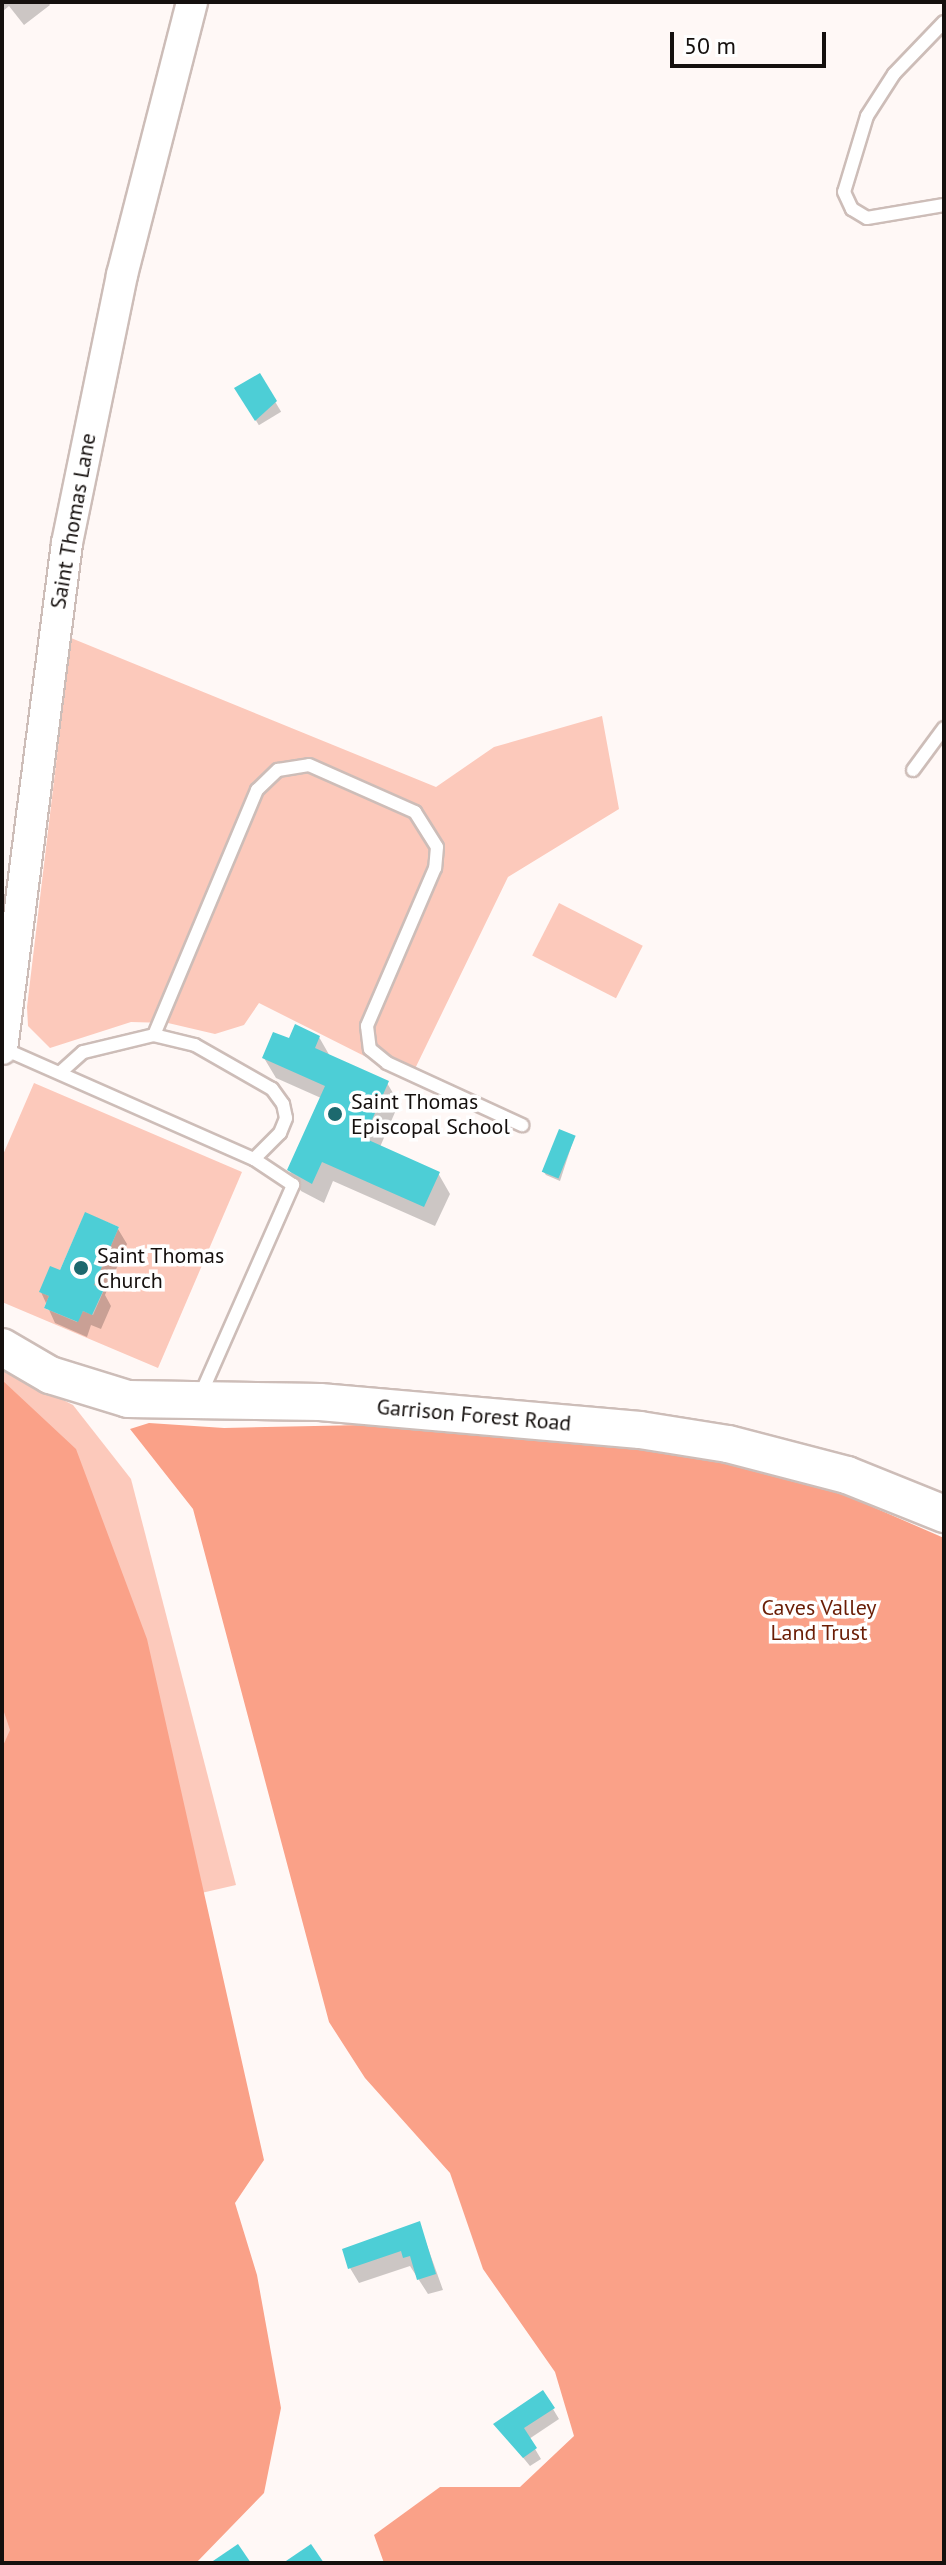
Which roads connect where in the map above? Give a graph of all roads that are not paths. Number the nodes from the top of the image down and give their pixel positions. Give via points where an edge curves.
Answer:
1 (192, 2) edge
2 (944, 22) edge
3 (944, 205) edge
4 (944, 728) edge
5 (913, 770) dead end
6 (154, 1035) junction
7 (2, 1049) edge
8 (62, 1071) junction
9 (522, 1125) dead end
10 (254, 1159) junction
11 (2, 1347) edge
12 (197, 1402) junction
13 (944, 1514) edge

1 - 7 street, Saint Thomas Lane via 122,275 67,543
2 - 3 lane via 894,74 867,116 844,192 852,209 867,218
4 - 5 lane
6 - 8 lane via 83,1052
6 - 9 lane via 257,790 278,770 309,765 415,812 437,847 435,868 367,1026 370,1049 387,1063
6 - 10 lane via 195,1045 272,1089 286,1118 275,1141
7 - 8 lane
8 - 10 lane
10 - 12 lane via 293,1185
11 - 12 main road, Garrison Forest Road via 50,1375 128,1399
12 - 13 main road, Garrison Forest Road via 320,1402 640,1430 793,1459

